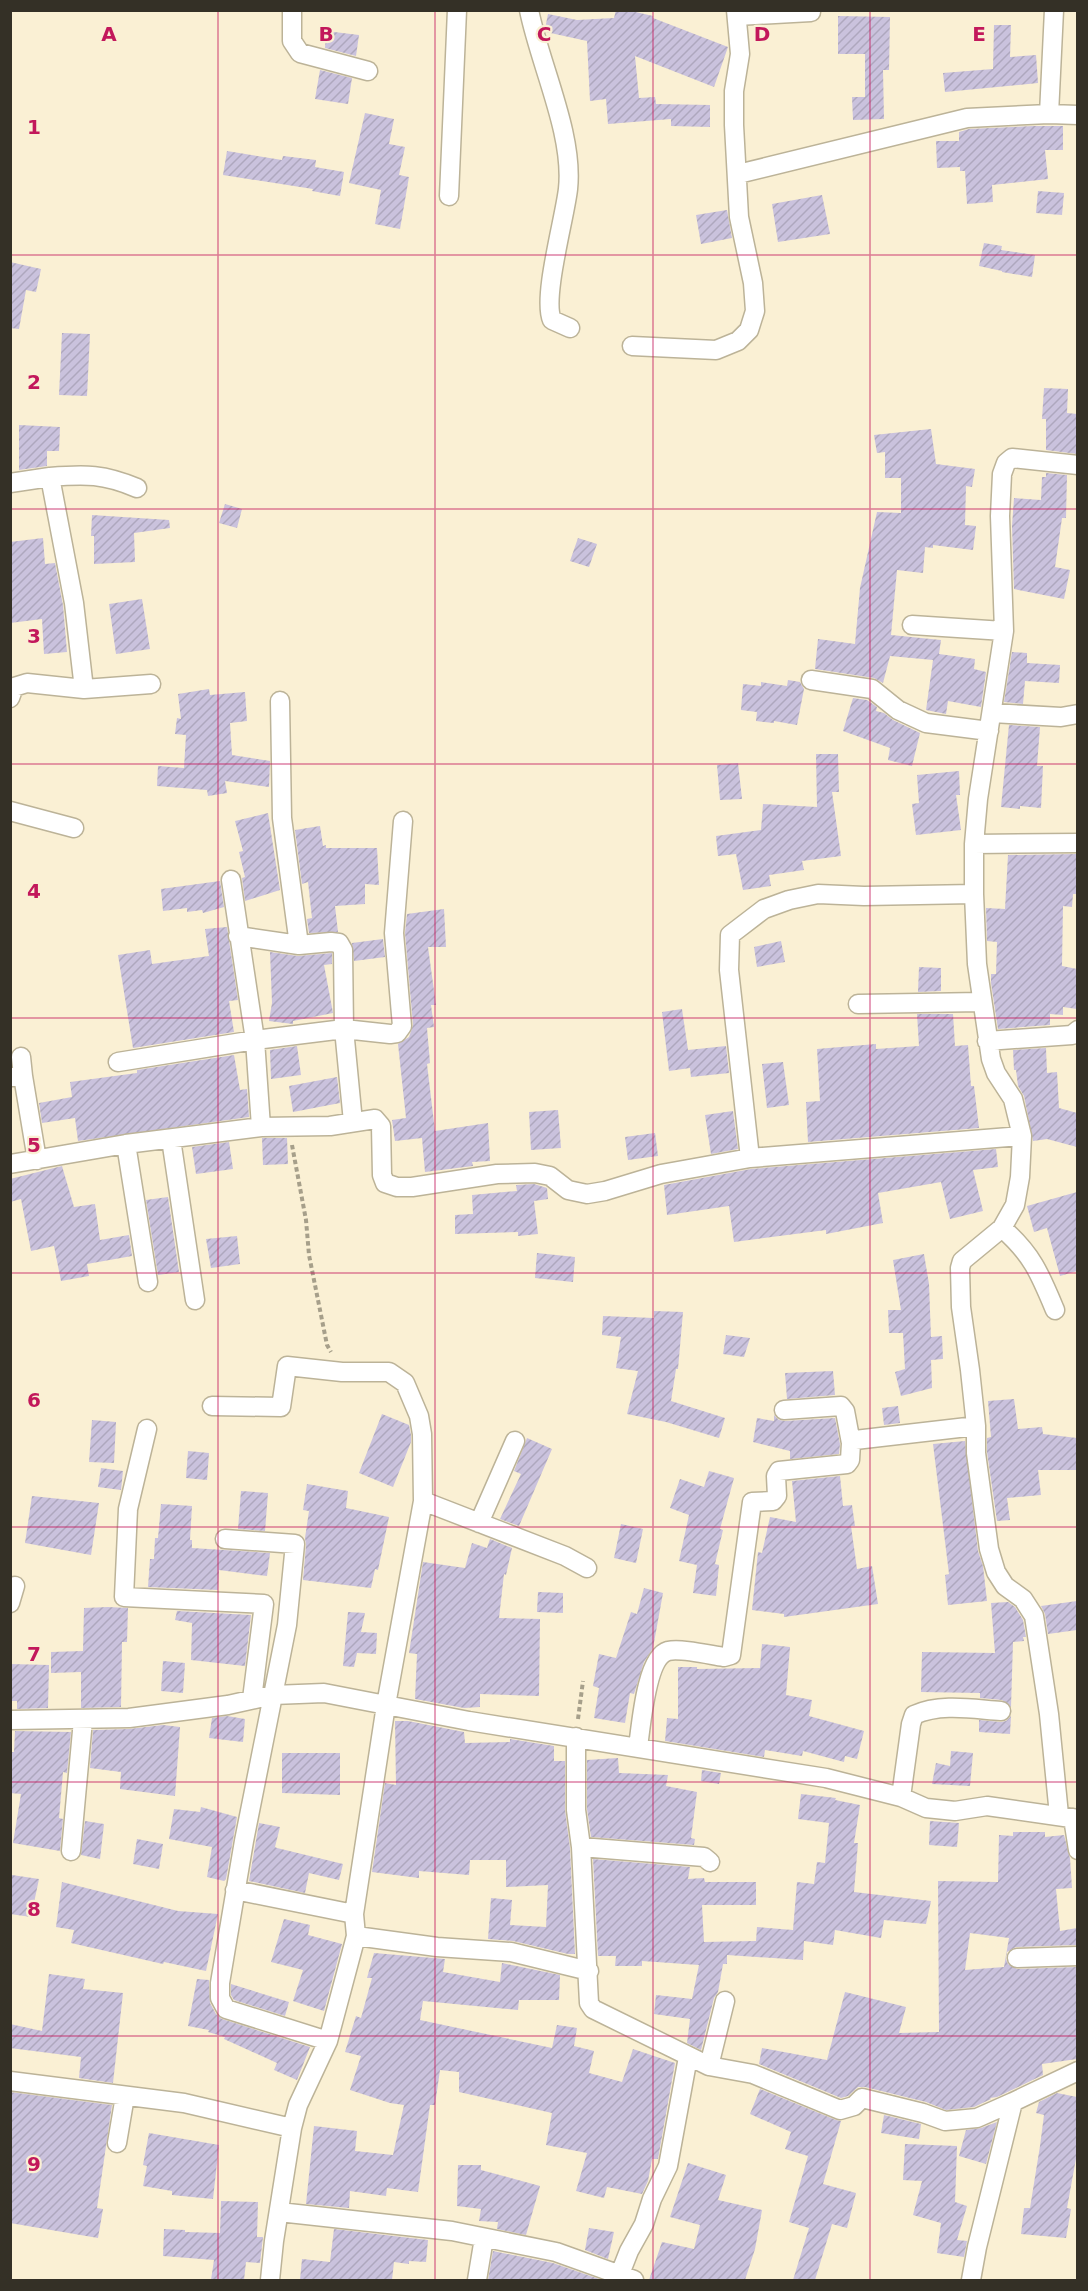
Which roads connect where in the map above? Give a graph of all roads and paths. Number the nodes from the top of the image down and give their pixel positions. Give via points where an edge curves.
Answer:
1 (292, 10) edge
2 (457, 10) edge
3 (529, 10) edge
4 (1054, 10) edge
5 (811, 12) edge
6 (736, 13) edge
7 (368, 71) dead end
8 (1049, 114) junction
9 (1077, 115) edge
10 (738, 174) junction
11 (449, 196) dead end
12 (570, 328) dead end
13 (632, 346) dead end
14 (1077, 465) edge
15 (50, 477) junction
16 (10, 483) edge
17 (137, 488) dead end
18 (912, 625) dead end
19 (1004, 632) junction
20 (811, 680) dead end
21 (151, 684) dead end
22 (84, 689) junction
23 (10, 698) edge
24 (280, 701) dead end
25 (992, 713) junction
26 (1077, 714) edge
27 (989, 731) junction
28 (10, 811) edge
29 (403, 821) dead end
30 (74, 828) dead end
31 (1077, 843) edge
32 (974, 844) junction
33 (231, 880) dead end
34 (974, 894) junction
35 (238, 936) junction
36 (299, 945) junction
37 (981, 1002) junction
38 (858, 1004) dead end
39 (344, 1029) junction
40 (1077, 1030) edge
41 (255, 1040) junction
42 (987, 1041) junction
43 (21, 1057) dead end
44 (118, 1062) dead end
45 (17, 1076) edge
46 (353, 1122) junction
47 (261, 1126) junction
48 (291, 1126) junction
49 (1022, 1136) junction
50 (171, 1139) junction
51 (126, 1144) junction
52 (750, 1158) junction
53 (37, 1160) junction
54 (10, 1164) edge
55 (1002, 1228) junction
56 (148, 1282) dead end
57 (195, 1300) dead end
58 (1055, 1310) dead end
59 (342, 1372) junction
60 (212, 1406) dead end
61 (784, 1410) dead end
62 (976, 1426) junction
63 (147, 1429) dead end
64 (515, 1441) dead end
65 (850, 1443) junction
66 (423, 1501) junction
67 (479, 1524) junction
68 (225, 1539) dead end
69 (587, 1568) dead end
70 (584, 1681) dead end
71 (273, 1695) junction
72 (252, 1699) junction
73 (386, 1705) junction
74 (1001, 1711) dead end
75 (10, 1720) edge
76 (83, 1720) junction
77 (576, 1737) junction
78 (638, 1747) junction
79 (901, 1797) junction
80 (1070, 1817) edge
81 (581, 1847) junction
82 (1077, 1850) edge
83 (70, 1851) dead end
84 (710, 1862) dead end
85 (236, 1890) junction
86 (354, 1914) junction
87 (356, 1936) junction
88 (1077, 1956) edge
89 (1017, 1958) dead end
90 (589, 1971) junction
91 (725, 2001) dead end
92 (328, 2042) junction
93 (688, 2057) junction
94 (709, 2066) junction
95 (1077, 2071) edge
96 (10, 2081) edge
97 (125, 2096) junction
98 (1013, 2102) junction
99 (292, 2128) junction
100 (117, 2143) dead end
101 (279, 2212) junction
102 (484, 2238) junction
103 (618, 2276) edge
104 (270, 2280) edge
105 (477, 2280) edge
106 (971, 2280) edge

1 - 7 street via 292,41 300,53
2 - 11 street
3 - 12 street via 567,157 568,189 550,304 552,320
4 - 8 street
5 - 6 street
6 - 10 street via 740,54 734,91
8 - 9 street
8 - 10 street via 967,118
10 - 13 street via 739,217 755,311 749,330 738,341 716,350
14 - 19 street via 1012,458 1006,464 1000,516
15 - 16 street
15 - 17 street via 101,476
15 - 22 street via 74,603
18 - 19 street
19 - 25 street
20 - 27 street via 872,689 898,710 926,723
21 - 22 street
22 - 23 street via 27,682 14,687
24 - 36 street via 282,818
25 - 26 street via 1062,717
25 - 27 street
27 - 32 street
28 - 30 street
29 - 39 street via 394,933 402,1026 397,1033 390,1034
31 - 32 street
32 - 34 street
33 - 35 street
34 - 37 street
34 - 52 street via 818,894 764,909 730,935 729,970
35 - 36 street
35 - 41 street
36 - 39 street via 331,942 339,943 343,950
37 - 38 street
37 - 42 street
39 - 41 street
39 - 46 street
40 - 42 street via 1072,1035
41 - 44 street
41 - 47 street
42 - 49 street via 996,1072 1013,1098
43 - 45 street
45 - 53 street
46 - 48 street
46 - 52 street via 379,1122 382,1175 385,1182 398,1187 535,1173 550,1176 568,1191 587,1194 661,1173
47 - 48 street
47 - 50 street
48 - 59 path via 309,1255 327,1345
49 - 52 street
49 - 55 street via 1015,1205
50 - 51 street
50 - 57 street
51 - 53 street
51 - 56 street
53 - 54 street
55 - 58 street via 1022,1245 1038,1269
55 - 62 street via 968,1254 960,1268
59 - 60 street via 287,1366 281,1407
59 - 66 street via 389,1372 405,1383 422,1434
61 - 65 street via 841,1406
62 - 65 street
62 - 80 street via 988,1549 1005,1586 1023,1599 1034,1616
63 - 72 street via 128,1509 124,1597 264,1604
64 - 67 street
65 - 78 street via 847,1464 779,1471 773,1501 752,1502 731,1655 671,1651 661,1655 650,1673
66 - 67 street
66 - 73 street
67 - 69 street
68 - 71 street via 295,1538 287,1625
70 - 77 path
71 - 72 street
71 - 73 street via 324,1694
71 - 85 street
72 - 76 street via 168,1714
73 - 77 street
73 - 86 street
74 - 79 street via 944,1708 914,1715
75 - 76 street
76 - 83 street
77 - 78 street
77 - 81 street via 576,1810
78 - 79 street via 826,1778
79 - 80 street via 926,1808 955,1811 987,1806
80 - 82 street
81 - 84 street via 704,1857
81 - 90 street
85 - 86 street
85 - 92 street via 220,1983 220,1998 226,2009
86 - 87 street
87 - 90 street via 511,1952
87 - 92 street
88 - 89 street
90 - 93 street via 593,2009
91 - 94 street
92 - 99 street via 298,2105
93 - 94 street
93 - 103 street via 668,2166
94 - 98 street via 753,2074 840,2110 855,2106 862,2098 945,2121 977,2118
95 - 98 street
96 - 97 street
97 - 99 street via 184,2103
97 - 100 street
98 - 106 street
99 - 101 street
101 - 102 street
101 - 104 street
102 - 103 street via 556,2252
102 - 105 street

